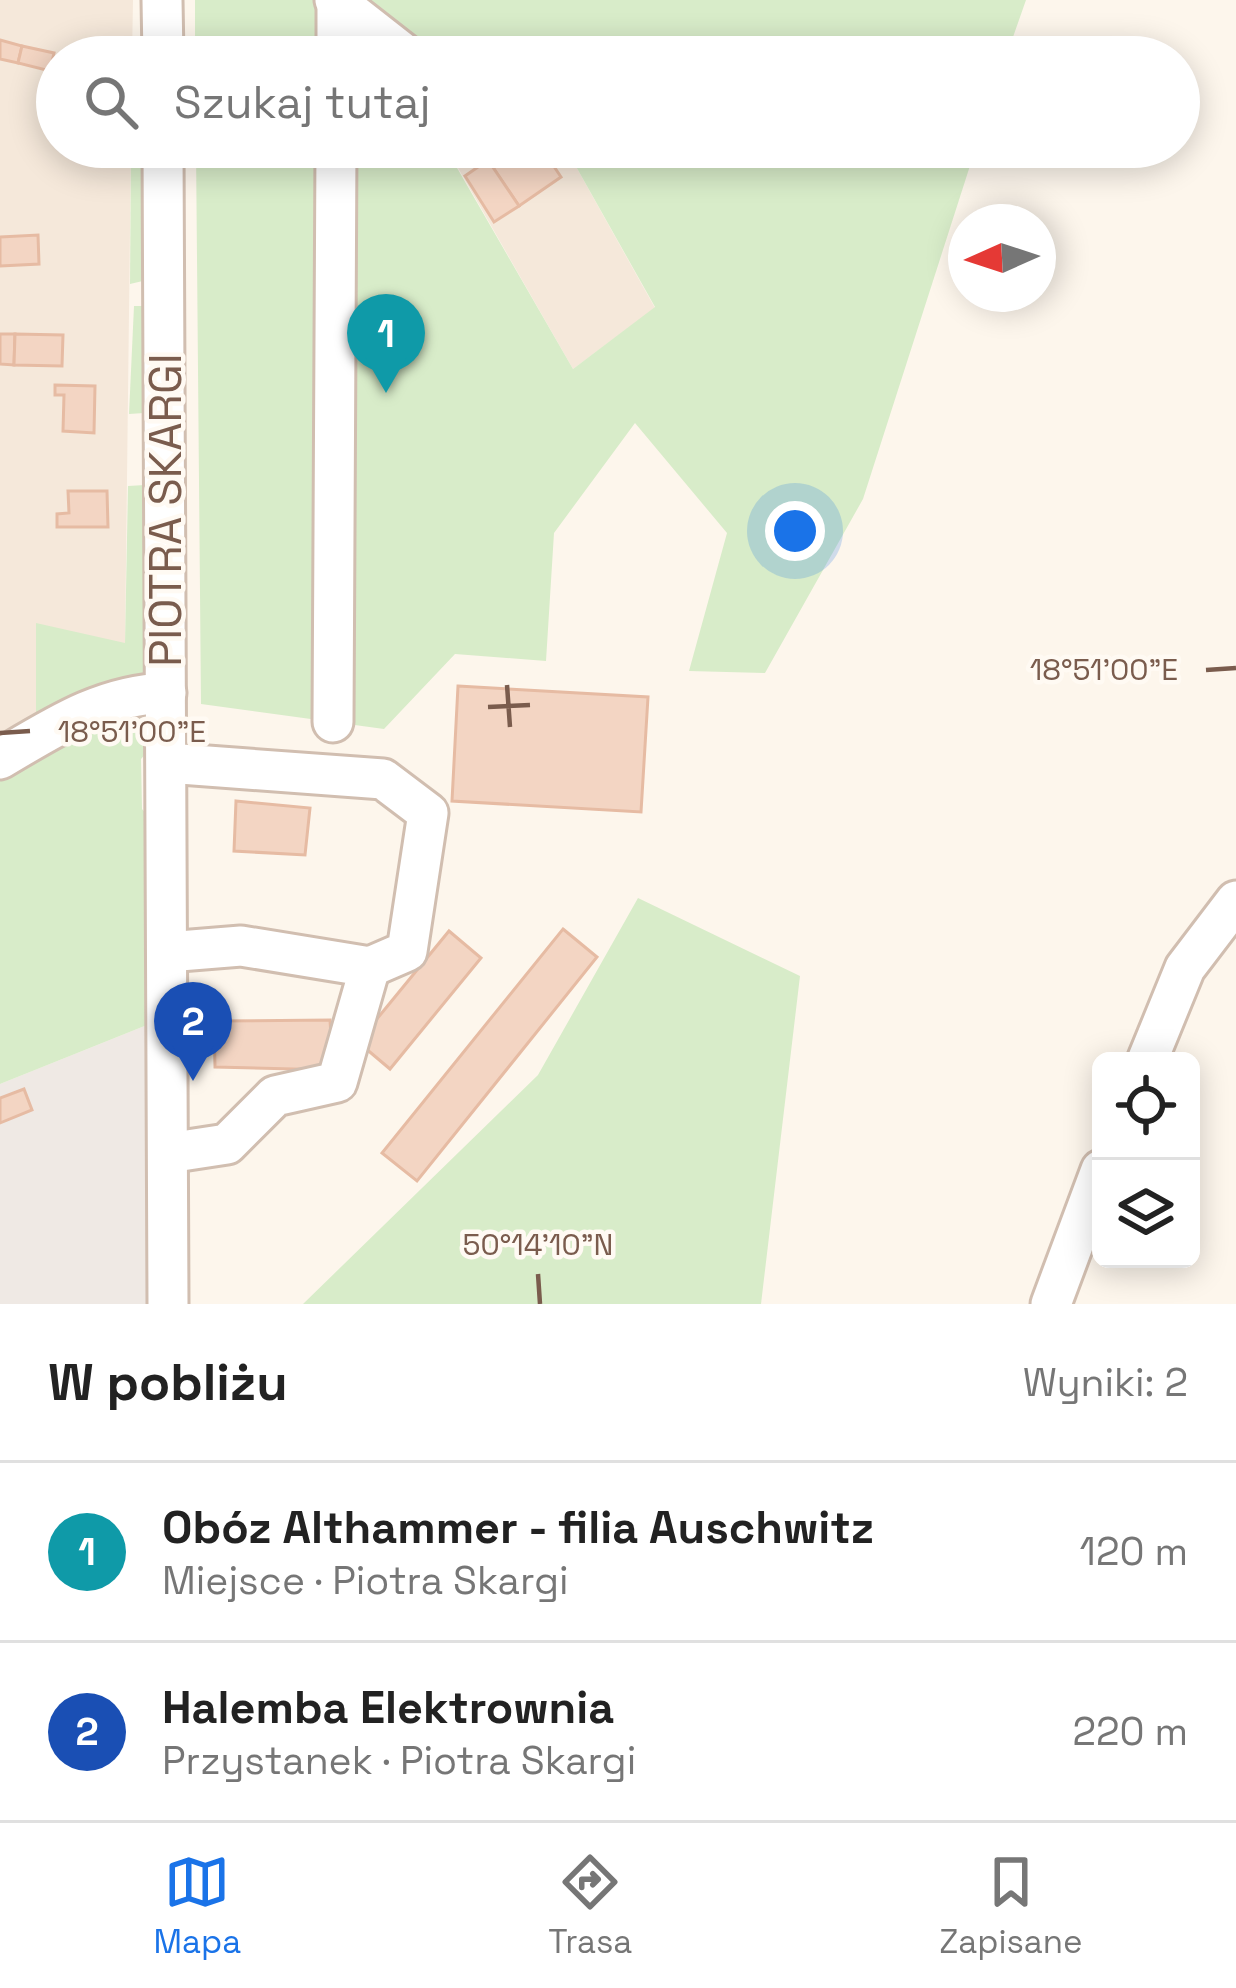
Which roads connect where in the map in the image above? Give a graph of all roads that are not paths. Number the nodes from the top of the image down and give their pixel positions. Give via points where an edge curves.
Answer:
1 (162, 0) edge
2 (336, 1) edge
3 (163, 36) edge
4 (337, 36) edge
5 (381, 36) edge
6 (163, 168) edge
7 (337, 168) edge
8 (166, 693) junction
9 (334, 722) dead end
10 (0, 759) edge
11 (167, 763) junction
12 (1236, 901) edge
13 (167, 952) junction
14 (370, 967) junction
15 (1151, 1052) edge
16 (168, 1153) junction
17 (1092, 1194) edge
18 (168, 1304) edge
19 (1051, 1304) edge

1 - 3 street
2 - 4 street
2 - 5 street
6 - 8 street, PIOTRA SKARGI
7 - 9 street
8 - 10 street via 131,694 81,712
8 - 11 street, PIOTRA SKARGI
11 - 13 street, PIOTRA SKARGI
11 - 14 street via 383,778 428,813 407,952
12 - 15 street via 1185,968
13 - 14 street via 241,946
13 - 16 street, PIOTRA SKARGI
14 - 16 street via 337,1082 275,1096 227,1144
16 - 18 street, PIOTRA SKARGI
17 - 19 street

